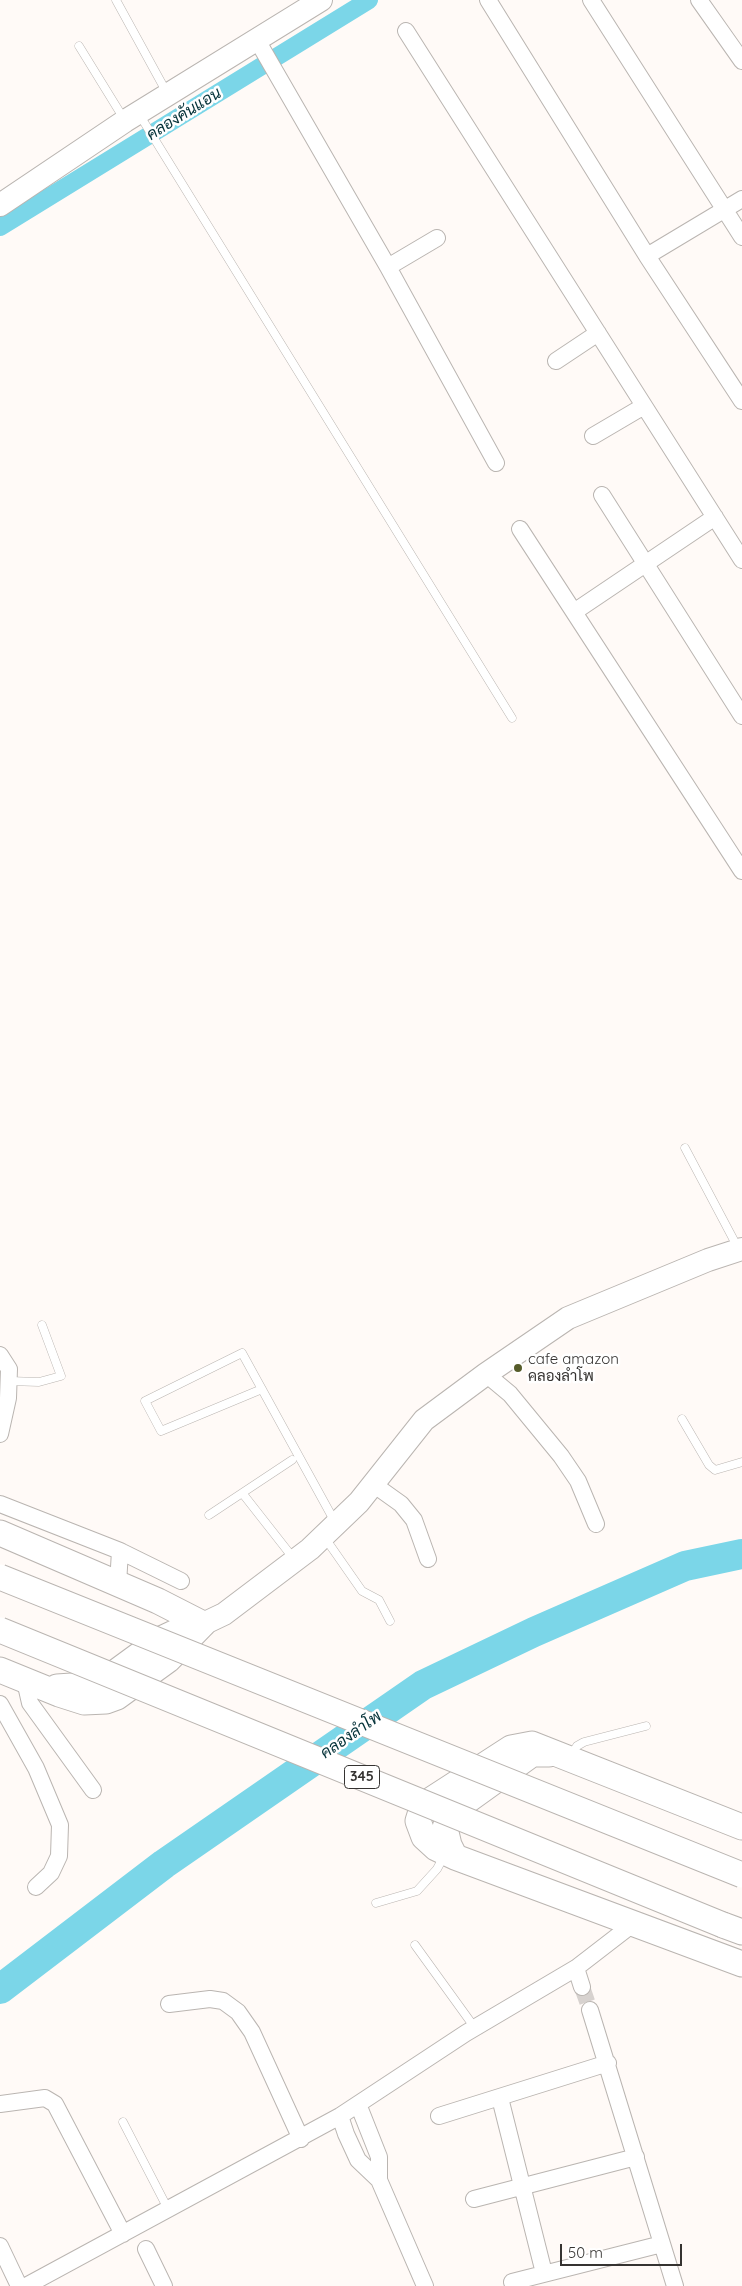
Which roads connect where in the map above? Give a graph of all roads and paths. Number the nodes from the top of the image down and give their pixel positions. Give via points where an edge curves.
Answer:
1 (116, 0) edge
2 (321, 0) edge
3 (488, 0) edge
4 (591, 0) edge
5 (699, 0) edge
6 (406, 31) dead end
7 (79, 46) dead end
8 (262, 48) junction
9 (742, 61) edge
10 (168, 94) junction
11 (135, 116) junction
12 (742, 200) edge
13 (0, 205) edge
14 (724, 211) junction
15 (437, 238) dead end
16 (742, 238) edge
17 (647, 256) junction
18 (388, 267) junction
19 (598, 333) junction
20 (556, 361) dead end
21 (742, 401) edge
22 (644, 406) junction
23 (593, 436) dead end
24 (496, 463) dead end
25 (602, 495) dead end
26 (715, 517) junction
27 (520, 530) dead end
28 (742, 560) edge
29 (646, 564) junction
30 (574, 612) junction
31 (742, 716) edge
32 (512, 718) dead end
33 (742, 871) edge
34 (684, 1148) dead end
35 (740, 1249) edge
36 (42, 1325) dead end
37 (0, 1355) edge
38 (486, 1374) junction
39 (9, 1381) junction
40 (262, 1389) junction
41 (682, 1419) dead end
42 (0, 1434) edge
43 (292, 1460) dead end
44 (742, 1462) edge
45 (373, 1484) junction
46 (243, 1494) junction
47 (0, 1504) edge
48 (209, 1515) dead end
49 (596, 1524) dead end
50 (330, 1530) junction
51 (0, 1533) edge
52 (120, 1551) junction
53 (428, 1559) dead end
54 (296, 1560) junction
55 (0, 1577) edge
56 (181, 1581) dead end
57 (118, 1584) junction
58 (390, 1621) dead end
59 (203, 1624) junction
60 (0, 1630) edge
61 (0, 1670) edge
62 (35, 1684) junction
63 (0, 1704) edge
64 (646, 1726) dead end
65 (565, 1756) junction
66 (94, 1790) dead end
67 (742, 1828) edge
68 (450, 1854) junction
69 (742, 1875) edge
70 (36, 1888) dead end
71 (376, 1903) dead end
72 (633, 1924) junction
73 (733, 1928) edge
74 (415, 1945) dead end
75 (742, 1964) edge
76 (576, 1968) junction
77 (582, 1987) tunnel mouth
78 (169, 2004) dead end
79 (590, 2010) tunnel mouth
80 (475, 2028) junction
81 (608, 2063) junction
82 (500, 2098) junction
83 (0, 2104) edge
84 (358, 2104) junction
85 (340, 2116) junction
86 (439, 2116) dead end
87 (123, 2122) dead end
88 (301, 2139) junction
89 (636, 2157) junction
90 (380, 2180) junction
91 (522, 2187) junction
92 (474, 2200) dead end
93 (168, 2209) junction
94 (122, 2234) junction
95 (662, 2244) junction
96 (0, 2246) edge
97 (146, 2249) dead end
98 (544, 2273) junction
99 (512, 2282) dead end
100 (19, 2286) edge
101 (26, 2286) edge
102 (164, 2286) edge
103 (425, 2286) edge
104 (675, 2286) edge

1 - 10 lane
2 - 8 street
3 - 17 street
4 - 14 street
5 - 9 street
6 - 19 street
7 - 11 lane
8 - 10 street
8 - 18 street
10 - 11 street
11 - 13 street
11 - 32 lane via 170,164
12 - 14 street
14 - 16 street
14 - 17 street
15 - 18 street
17 - 21 street
18 - 24 street
19 - 20 street
19 - 22 street
22 - 23 street
22 - 26 street
25 - 29 street
26 - 28 street
26 - 29 street
27 - 30 street
29 - 30 street
29 - 31 street
30 - 33 street
34 - 35 lane
35 - 38 street via 568,1318
36 - 39 lane via 61,1376 39,1382
37 - 39 street via 9,1370
38 - 45 street via 424,1420
38 - 49 street via 510,1394 561,1456 578,1481
39 - 42 street
40 - 40 lane via 242,1353 145,1401 161,1431
40 - 50 lane
41 - 44 lane via 715,1470
43 - 46 lane
45 - 50 street
45 - 53 street via 401,1504 414,1520
46 - 48 lane
46 - 54 lane
47 - 52 street
50 - 54 street
50 - 58 lane via 362,1591 380,1600
51 - 57 main road
52 - 56 street
52 - 57 street
54 - 59 street via 224,1614
55 - 69 main road, bridge
57 - 59 main road
59 - 62 main road via 161,1639 105,1680 87,1685
60 - 73 main road, 345, bridge
61 - 62 main road
62 - 66 street via 30,1703
63 - 70 street via 36,1768 60,1825 59,1856 52,1873
64 - 65 lane via 584,1742
65 - 67 main road
65 - 68 main road via 532,1754 450,1813 445,1828
68 - 71 lane via 417,1891
68 - 72 main road
72 - 75 main road
72 - 76 street
74 - 80 lane
76 - 77 street
76 - 80 street
78 - 88 street via 223,2001 238,2012 252,2032
79 - 81 street
80 - 84 street
81 - 82 street
81 - 89 street
82 - 86 street
82 - 91 street
83 - 94 street via 45,2098 55,2104
84 - 85 street
84 - 90 street via 379,2157
85 - 88 street
85 - 90 street via 358,2160
87 - 93 lane
88 - 93 street
89 - 91 street
89 - 95 street
90 - 103 street
91 - 92 street
91 - 98 street
93 - 94 street
94 - 101 street
95 - 98 street
95 - 104 street
96 - 100 street
97 - 102 street
98 - 99 street

